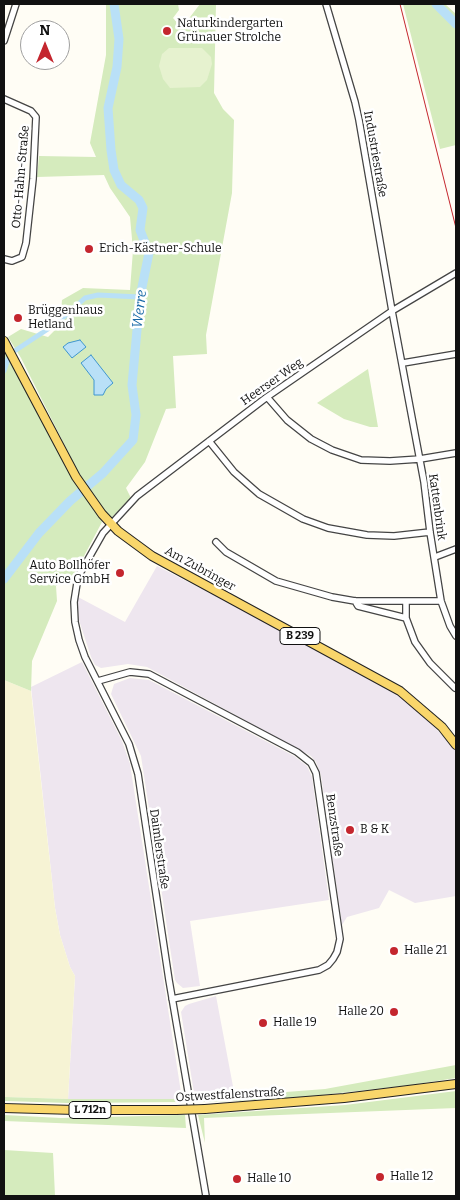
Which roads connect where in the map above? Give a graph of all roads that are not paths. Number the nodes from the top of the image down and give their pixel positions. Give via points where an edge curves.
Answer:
1 (16, 4) edge
2 (326, 4) edge
3 (4, 41) edge
4 (4, 99) edge
5 (4, 259) edge
6 (456, 273) edge
7 (392, 311) junction
8 (4, 341) edge
9 (456, 354) edge
10 (403, 363) junction
11 (267, 397) junction
12 (209, 441) junction
13 (456, 453) edge
14 (420, 459) junction
15 (110, 524) junction
16 (430, 532) junction
17 (216, 542) dead end
18 (456, 549) edge
19 (435, 557) junction
20 (355, 601) junction
21 (442, 601) junction
22 (406, 602) junction
23 (406, 618) junction
24 (456, 636) edge
25 (98, 681) junction
26 (454, 688) dead end
27 (456, 745) edge
28 (172, 999) junction
29 (456, 1084) edge
30 (4, 1108) edge
31 (206, 1196) edge

1 - 3 street
2 - 7 street, Industriestraße via 355,102
4 - 5 street, Otto-Hahn-Straße via 36,116 26,242 22,257 12,261
6 - 7 street, Heerser Weg
7 - 10 street, Kattenbrink
7 - 11 street, Heerser Weg
8 - 15 main road, Am Zubringer / B 239 via 76,477
9 - 10 street
10 - 14 street, Kattenbrink
11 - 12 street, Heerser Weg
11 - 14 street via 311,439 332,450 361,460
12 - 15 street, Heerser Weg via 137,496
12 - 16 street via 234,472 259,494 303,519 328,528 367,535
13 - 14 street, Kattenbrink
14 - 16 street, Kattenbrink
15 - 25 street, Daimlerstraße via 82,569 75,592 77,632
15 - 27 main road, Am Zubringer / B 239 via 152,556 400,691 442,727
16 - 19 street, Kattenbrink
17 - 20 street via 226,552 276,581
18 - 19 street, Kattenbrink
19 - 21 street, Kattenbrink
20 - 22 street
20 - 23 street via 358,606
21 - 22 street
21 - 24 street, Kattenbrink
22 - 23 street
23 - 26 street via 415,642
25 - 28 street, Daimlerstraße via 129,744 138,774
25 - 28 street, Benzstraße via 130,672 149,674 298,752 316,772 340,939 333,959 319,970
28 - 31 street, Daimlerstraße
29 - 30 main road, Ostwestfalenstraße / L 712n, bridge via 344,1098 205,1109

